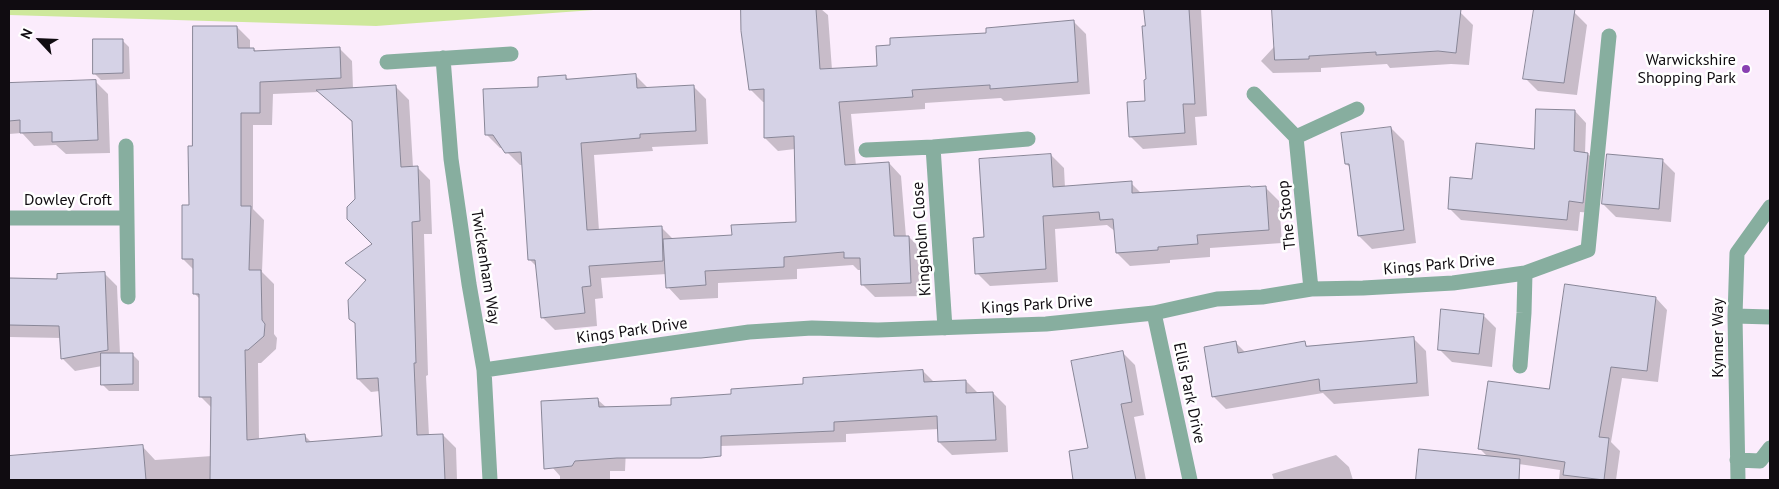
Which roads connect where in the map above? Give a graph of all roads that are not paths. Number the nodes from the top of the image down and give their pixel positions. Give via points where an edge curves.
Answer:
1 (1608, 36) dead end
2 (511, 54) dead end
3 (444, 58) junction
4 (387, 62) dead end
5 (1254, 94) dead end
6 (1357, 109) dead end
7 (1296, 137) junction
8 (1028, 139) dead end
9 (126, 146) dead end
10 (933, 147) junction
11 (866, 150) dead end
12 (1770, 207) edge
13 (9, 218) edge
14 (126, 218) junction
15 (1525, 274) junction
16 (1311, 289) junction
17 (128, 297) dead end
18 (1154, 313) junction
19 (1735, 316) junction
20 (1770, 317) edge
21 (945, 328) junction
22 (1520, 366) dead end
23 (484, 370) junction
24 (1770, 448) edge
25 (1737, 460) junction
26 (490, 480) edge
27 (1190, 480) edge
28 (1738, 480) edge

1 - 15 street, Kings Park Drive via 1588,250
2 - 3 street
3 - 4 street
3 - 23 street, Twickenham Way via 451,158 468,284
5 - 7 street
6 - 7 street
7 - 16 street, The Stoop
8 - 10 street
9 - 14 street, Dowley Croft
10 - 11 street
10 - 21 street, Kingsholm Close
12 - 19 street, Kynner Way via 1737,253
13 - 14 street, Dowley Croft
14 - 17 street, Dowley Croft
15 - 16 street, Kings Park Drive via 1453,283
15 - 22 street
16 - 18 street, Kings Park Drive via 1262,297 1217,299
18 - 21 street, Kings Park Drive via 1046,324
18 - 27 street, Ellis Park Drive
19 - 20 street
19 - 25 street, Kynner Way
21 - 23 street, Kings Park Drive via 812,328 749,332
23 - 26 street, Twickenham Way
24 - 25 street via 1760,461
25 - 28 street, Kynner Way

